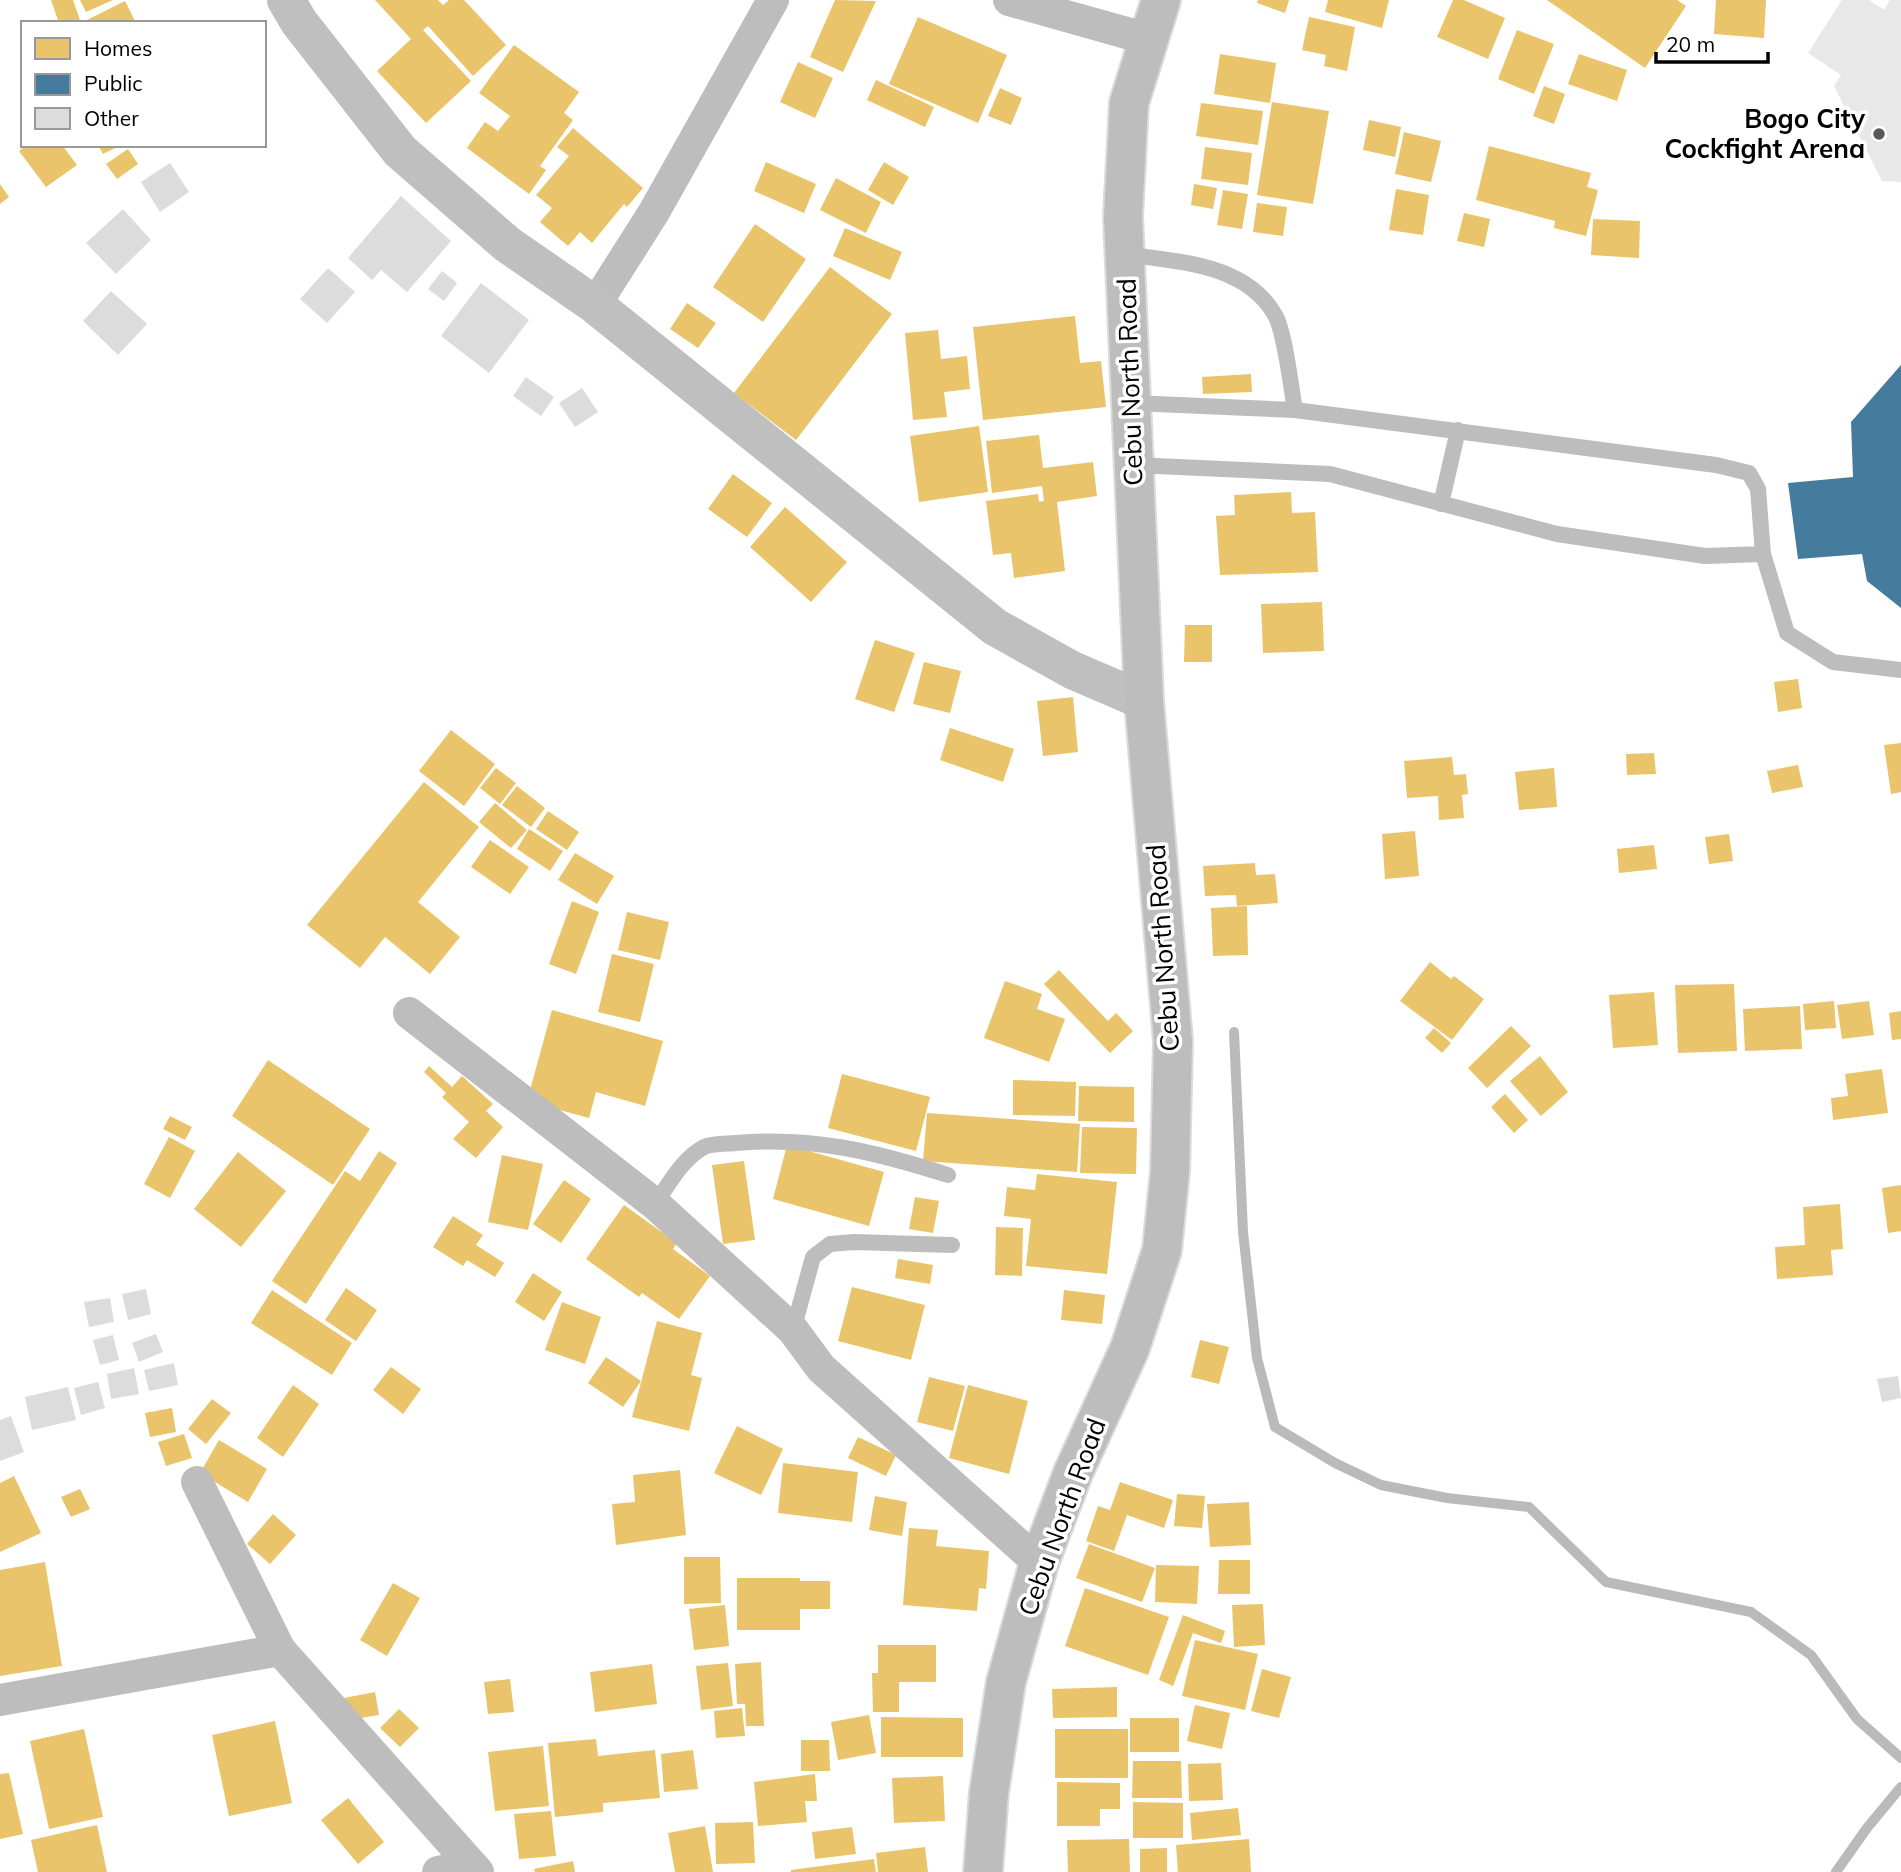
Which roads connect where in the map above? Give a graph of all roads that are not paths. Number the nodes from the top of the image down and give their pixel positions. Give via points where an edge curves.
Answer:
1 (286, 0) edge
2 (773, 0) edge
3 (1009, 0) edge
4 (1161, 0) edge
5 (1148, 39) junction
6 (1125, 254) junction
7 (596, 305) junction
8 (1132, 403) junction
9 (1295, 410) junction
10 (1458, 430) junction
11 (1134, 465) junction
12 (1441, 504) junction
13 (1763, 554) junction
14 (1901, 670) edge
15 (1144, 701) junction
16 (409, 1013) dead end
17 (948, 1175) dead end
18 (655, 1204) junction
19 (952, 1245) dead end
20 (793, 1330) junction
21 (197, 1482) dead end
22 (1040, 1563) junction
23 (279, 1650) junction
24 (0, 1700) edge
25 (475, 1869) edge
26 (438, 1872) edge
27 (982, 1872) edge

1 - 7 street via 400,151 507,244
2 - 7 street
3 - 5 street
4 - 5 highway, Cebu North Road
5 - 6 highway, Cebu North Road via 1129,103
6 - 8 highway, Cebu North Road
6 - 9 lane via 1213,268 1253,289 1275,316
7 - 15 street via 995,627 1072,670
8 - 9 lane
8 - 11 highway, Cebu North Road
9 - 10 lane
10 - 12 lane
10 - 13 lane via 1749,472 1758,489
11 - 12 lane via 1330,474
11 - 15 highway, Cebu North Road
12 - 13 lane via 1557,534 1705,556
13 - 14 lane via 1787,634 1833,662
15 - 22 highway, Cebu North Road via 1172,1041 1170,1171 1162,1250 1130,1348 1073,1473
16 - 18 street
17 - 18 lane via 886,1154 826,1144 759,1141 706,1146 683,1164
18 - 20 street
19 - 20 lane via 830,1244 813,1257
20 - 22 street via 821,1368
21 - 23 street
22 - 27 highway, Cebu North Road via 1006,1682
23 - 24 street
23 - 25 street
25 - 26 street

